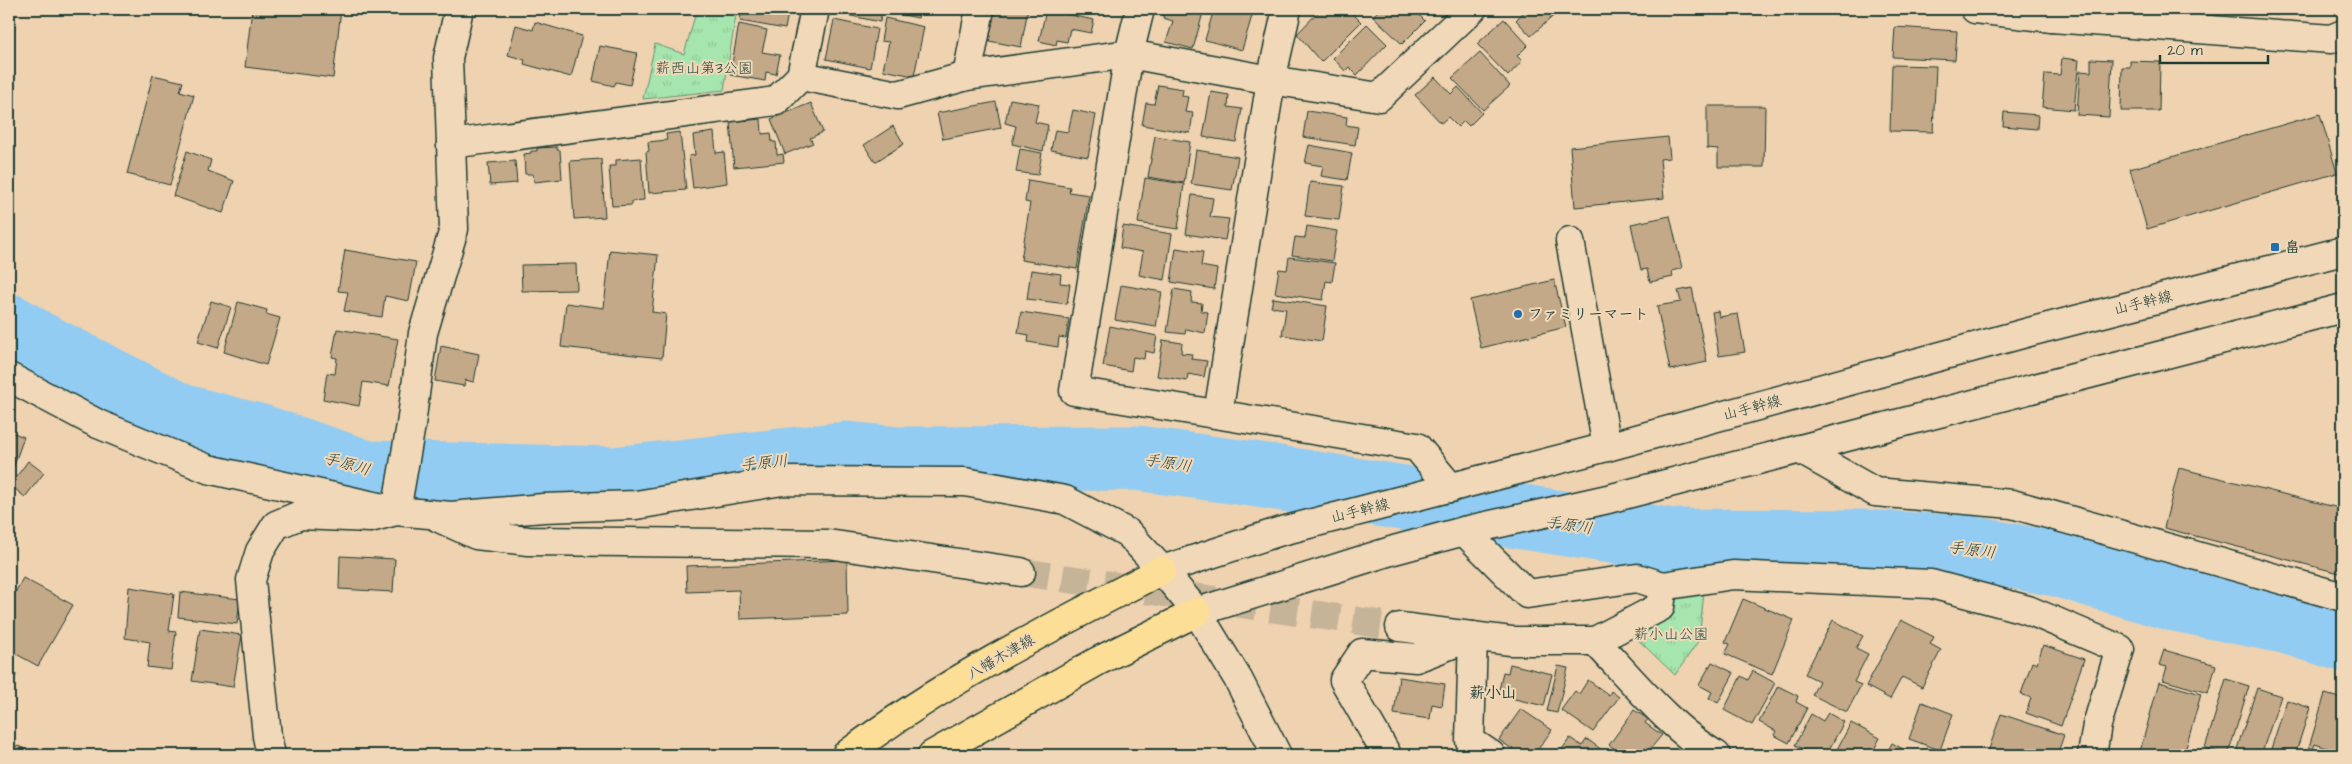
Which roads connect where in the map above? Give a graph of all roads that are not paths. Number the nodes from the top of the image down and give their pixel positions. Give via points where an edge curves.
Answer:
1 (459, 9) edge
2 (815, 9) edge
3 (980, 9) edge
4 (1140, 9) edge
5 (1287, 9) edge
6 (1472, 9) edge
7 (1975, 9) edge
8 (2052, 13) edge
9 (2343, 34) edge
10 (1129, 54) junction
11 (801, 76) junction
12 (968, 76) junction
13 (1271, 80) junction
14 (452, 144) junction
15 (1570, 241) dead end
16 (2343, 251) edge
17 (2343, 308) edge
18 (9, 377) edge
19 (1218, 414) junction
20 (1607, 447) junction
21 (1799, 449) junction
22 (1451, 488) junction
23 (396, 503) junction
24 (431, 514) junction
25 (1464, 531) junction
26 (1162, 570) junction
27 (1021, 572) tunnel mouth
28 (1663, 586) junction
29 (2343, 596) edge
30 (1197, 612) junction
31 (1400, 627) tunnel mouth
32 (1473, 636) junction
33 (1595, 641) junction
34 (271, 755) edge
35 (846, 755) edge
36 (932, 755) edge
37 (1276, 755) edge
38 (1387, 755) edge
39 (1490, 755) edge
40 (1716, 755) edge
41 (2092, 755) edge

1 - 14 street via 448,58
2 - 11 street
3 - 12 street
4 - 10 street
5 - 13 street
6 - 13 street via 1379,96
7 - 8 street
8 - 9 street via 2331,39
10 - 12 street
10 - 13 street
10 - 19 street via 1074,391
11 - 12 street via 898,95
11 - 14 street via 776,101
13 - 19 street
14 - 23 street via 454,229 423,333 411,425
15 - 20 street
16 - 20 street, 山手幹線
17 - 21 street
18 - 23 street via 98,424 208,469
19 - 22 street via 1417,447
20 - 22 street, 山手幹線
21 - 25 street via 1608,499
21 - 29 street via 1875,492 2012,504
22 - 26 street, 山手幹線 via 1278,532
23 - 24 street
23 - 34 street via 370,518 300,515 276,525 260,552 251,580
24 - 26 street via 451,516 543,508 636,505 782,481 965,482 1065,500 1128,533
24 - 27 street via 476,535 528,540 828,544
25 - 28 street via 1527,594 1637,578
25 - 30 street
26 - 30 street
26 - 35 main road, 八幡木津線 via 1066,620 892,720
28 - 33 street via 1660,607
28 - 41 street via 1733,575 1931,584 2028,610 2120,649 2097,726
30 - 36 main road via 1098,660
30 - 37 street via 1238,679
31 - 32 street
32 - 33 street via 1511,641
32 - 38 street via 1416,658 1362,653 1344,680
32 - 39 street via 1470,741
33 - 40 street via 1644,694 1701,747

